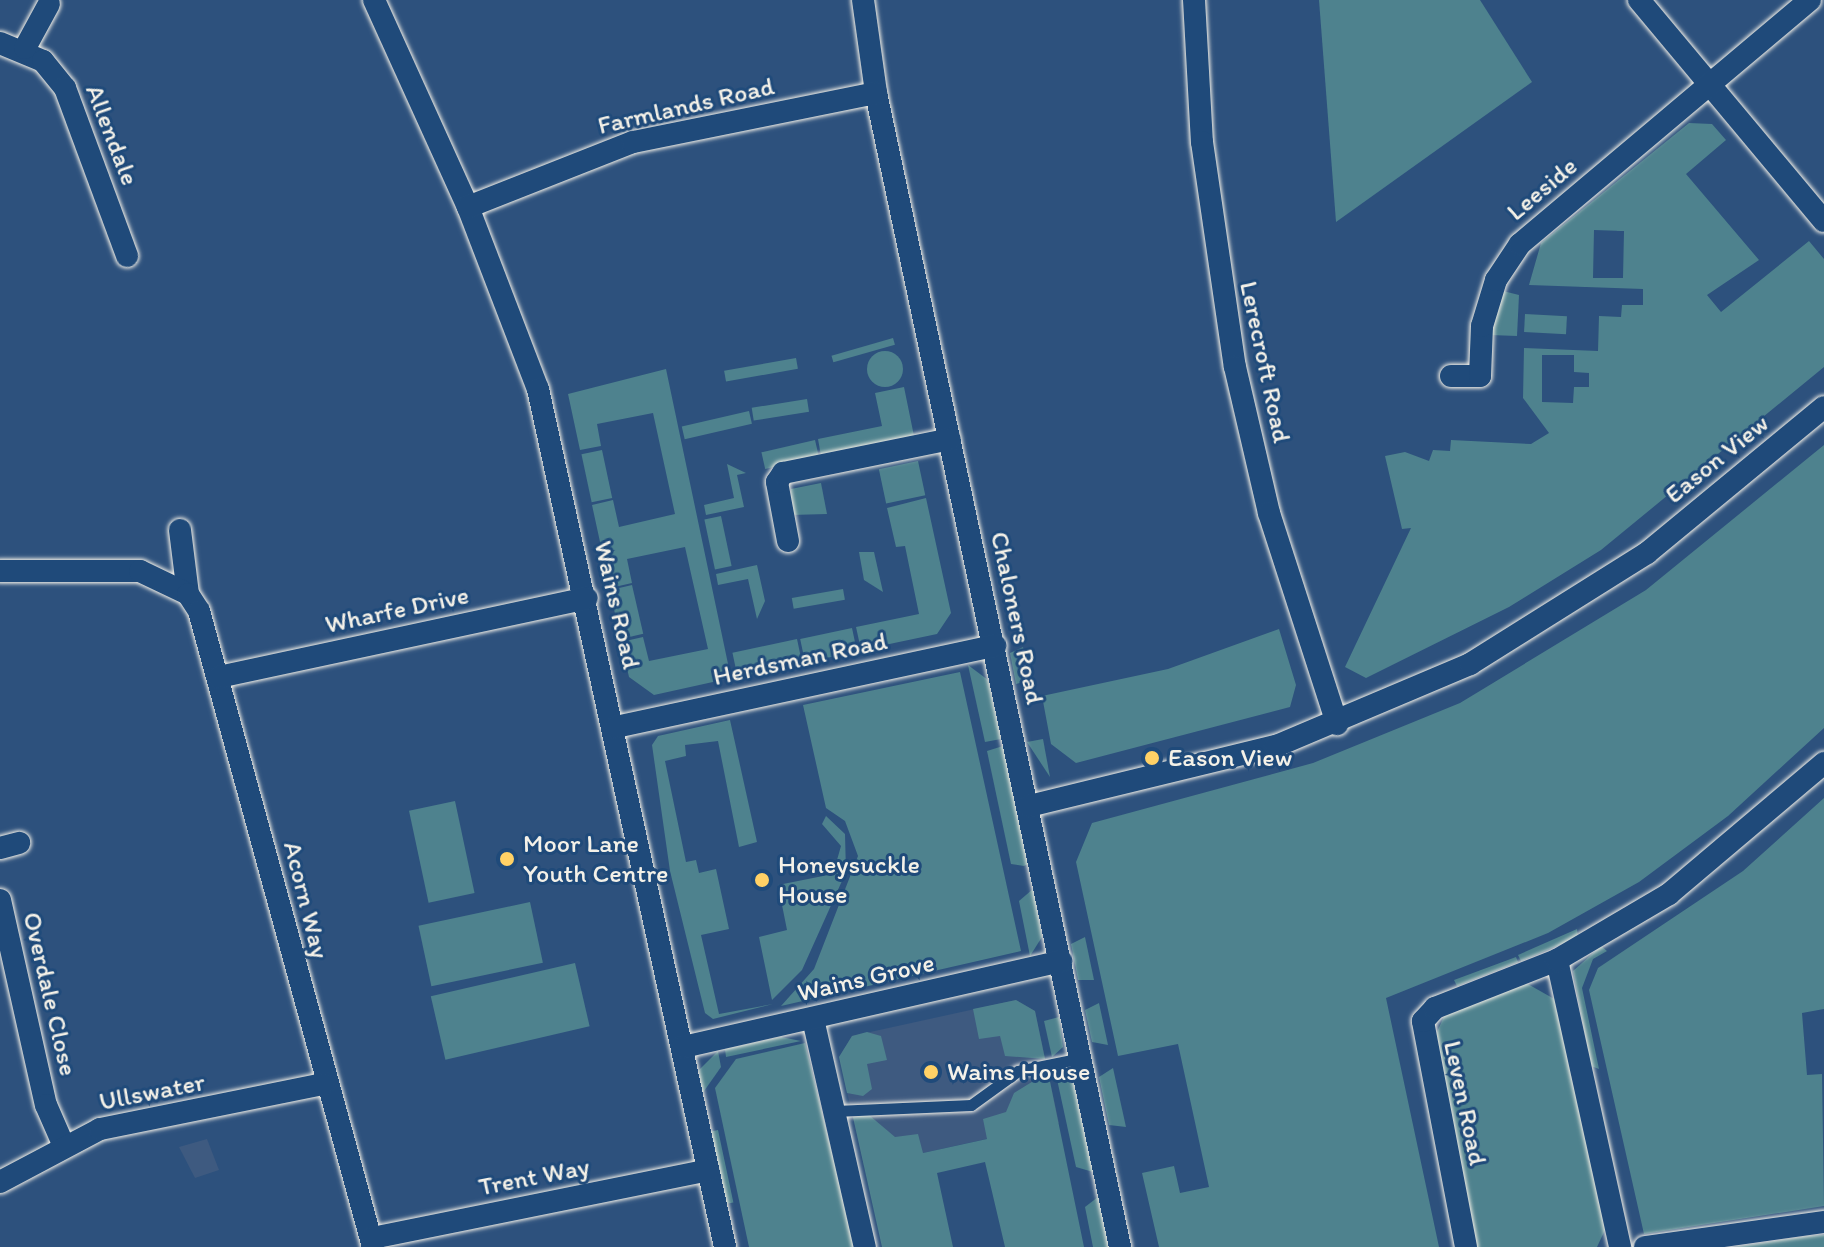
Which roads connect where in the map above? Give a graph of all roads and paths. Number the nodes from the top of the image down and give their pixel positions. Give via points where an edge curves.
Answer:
1 (374, 0) edge
2 (863, 0) edge
3 (1194, 0) edge
4 (1639, 0) edge
5 (1810, 0) edge
6 (49, 4) dead end
7 (0, 43) edge
8 (25, 48) junction
9 (1708, 85) junction
10 (876, 93) junction
11 (468, 207) junction
12 (1824, 221) edge
13 (127, 256) dead end
14 (1451, 376) dead end
15 (1824, 407) edge
16 (950, 439) junction
17 (180, 530) dead end
18 (788, 541) dead end
19 (0, 571) edge
20 (188, 594) junction
21 (587, 598) junction
22 (995, 646) junction
23 (219, 677) junction
24 (1337, 724) junction
25 (616, 727) junction
26 (1824, 763) edge
27 (1029, 806) junction
28 (0, 900) edge
29 (1557, 960) junction
30 (1061, 961) junction
31 (813, 1019) junction
32 (683, 1047) junction
33 (1081, 1058) junction
34 (324, 1084) junction
35 (835, 1111) junction
36 (63, 1144) junction
37 (708, 1170) junction
38 (0, 1182) edge
39 (1824, 1222) edge
40 (372, 1243) edge
41 (725, 1247) edge
42 (865, 1247) edge
43 (1120, 1247) edge
44 (1466, 1247) edge
45 (1620, 1247) edge
46 (1645, 1247) edge

1 - 11 street, Wains Road
2 - 10 street, Chaloners Road
3 - 24 street, Lerecroft Road via 1209,211 1235,367 1269,513
4 - 9 street
5 - 9 street, Leeside
6 - 8 street
7 - 8 street
8 - 13 street, Allendale via 65,88
9 - 12 street
9 - 14 street, Leeside via 1506,258 1482,326 1489,376
10 - 11 street, Farmlands Road via 633,142
10 - 16 street, Chaloners Road
11 - 21 street, Wains Road via 538,389
15 - 24 street, Eason View via 1647,553 1562,611 1470,664
16 - 18 street via 783,473 777,482
16 - 22 street, Chaloners Road
17 - 20 street, Acorn Way
19 - 20 street via 108,567 165,579
20 - 23 street, Acorn Way
21 - 23 street, Wharfe Drive
21 - 25 street, Wains Road
22 - 25 street, Herdsman Road
22 - 27 street, Chaloners Road
23 - 34 street, Acorn Way
24 - 27 street, Eason View via 1180,772
25 - 32 street, Wains Road
26 - 29 street, Leven Road via 1725,854
27 - 30 street, Chaloners Road
28 - 36 street, Overdale Close via 46,1105
29 - 44 street, Leven Road via 1435,1008 1423,1021
29 - 45 street
30 - 31 street, Wains Grove
30 - 33 street, Chaloners Road
31 - 32 street, Wains Grove
31 - 35 street
32 - 37 street, Wains Road
33 - 35 lane via 1018,1071 971,1105
33 - 43 street, Chaloners Road
34 - 36 street, Ullswater via 100,1129
34 - 40 street, Acorn Way
35 - 42 street
36 - 38 street, Ullswater
37 - 40 street, Trent Way
37 - 41 street, Wains Road
39 - 46 street

